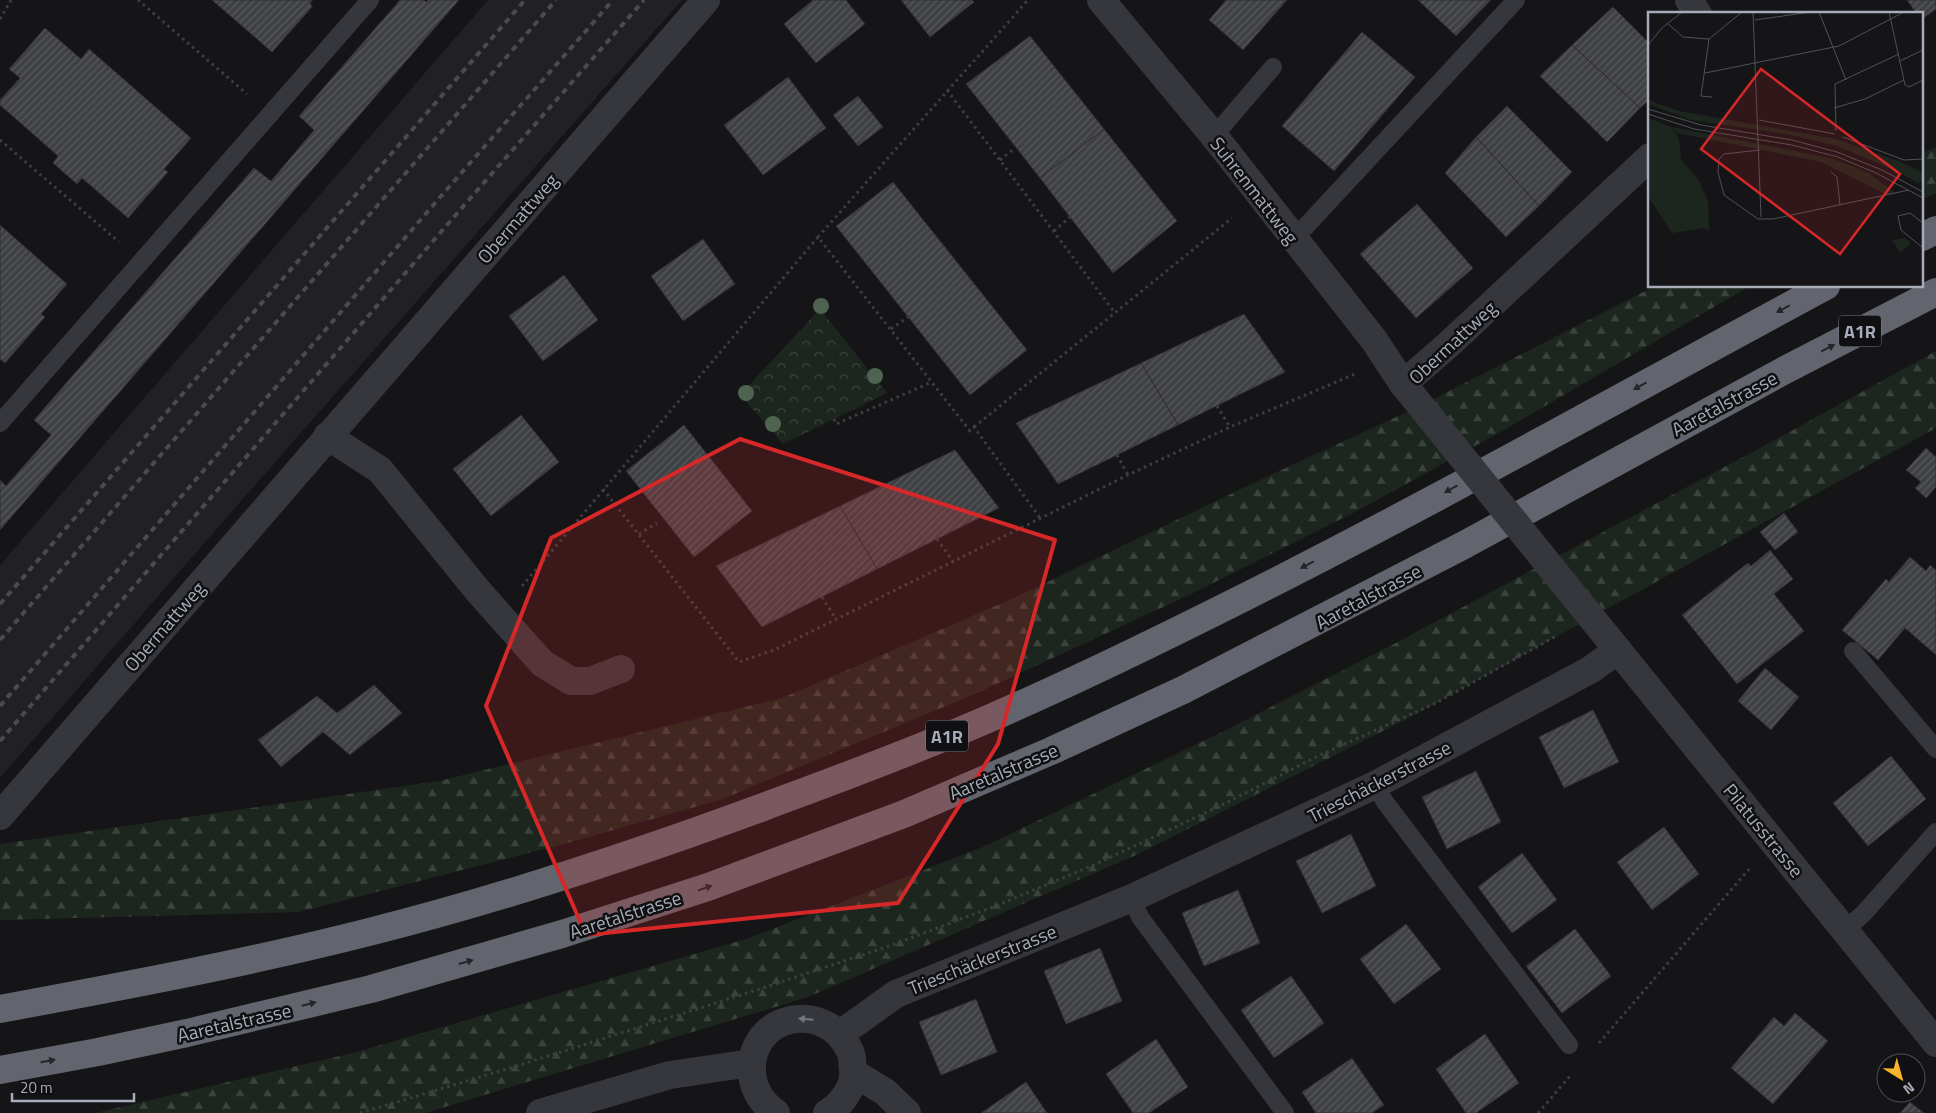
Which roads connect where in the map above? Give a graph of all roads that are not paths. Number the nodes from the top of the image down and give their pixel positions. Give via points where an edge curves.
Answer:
1 (370, 0) edge
2 (706, 0) edge
3 (1516, 0) edge
4 (1689, 0) edge
5 (1102, 1) edge
6 (1697, 12) edge
7 (1273, 67) dead end
8 (1214, 136) junction
9 (1648, 159) edge
10 (1936, 230) edge
11 (1924, 236) edge
12 (1294, 240) junction
13 (1822, 288) edge
14 (1936, 292) edge
15 (1403, 384) junction
16 (0, 423) edge
17 (328, 436) junction
18 (1592, 617) joint
19 (1618, 650) junction
20 (1853, 651) dead end
21 (621, 669) dead end
22 (1936, 749) edge
23 (1375, 785) junction
24 (0, 816) edge
25 (1936, 832) edge
26 (1132, 898) junction
27 (1845, 930) junction
28 (0, 1009) edge
29 (840, 1034) junction
30 (1936, 1043) edge
31 (1569, 1045) dead end
32 (751, 1063) junction
33 (0, 1070) edge
34 (854, 1074) junction
35 (540, 1113) edge
36 (776, 1113) edge
37 (827, 1113) edge
38 (908, 1113) edge
39 (1285, 1113) edge

1 - 16 lane
2 - 17 street, Obermattweg
3 - 12 lane
4 - 6 street
5 - 8 street, Suhrenmattweg
7 - 8 lane
8 - 12 street, Suhrenmattweg
9 - 15 street, Obermattweg
10 - 11 highway
12 - 15 street, Suhrenmattweg
13 -> 28 highway, A1R via 1280,580 990,719 869,768 663,844 451,910 218,968
33 -> 14 highway, Aaretalstrasse / A1R via 187,1033 390,984 708,887 904,814 1183,690 1389,585 1785,370
15 - 18 street, Obermattweg, bridge
17 - 21 street via 380,470 542,663 571,680 590,681
17 - 24 street, Obermattweg
18 - 19 street, Pilatusstrasse
19 - 23 street, Trieschäckerstrasse via 1590,670
19 - 27 street, Pilatusstrasse
20 - 22 lane
23 - 26 street, Trieschäckerstrasse
23 - 31 lane
25 - 27 lane via 1864,914
26 - 29 street, Trieschäckerstrasse via 896,994
26 - 39 lane via 1140,916
27 - 30 street, Pilatusstrasse
29 -> 32 street via 811,1018 795,1018 766,1033 756,1047
29 - 34 street via 851,1052
32 - 35 street via 670,1075
32 - 36 street via 757,1093
34 - 37 street via 848,1093
34 - 38 street via 885,1092

